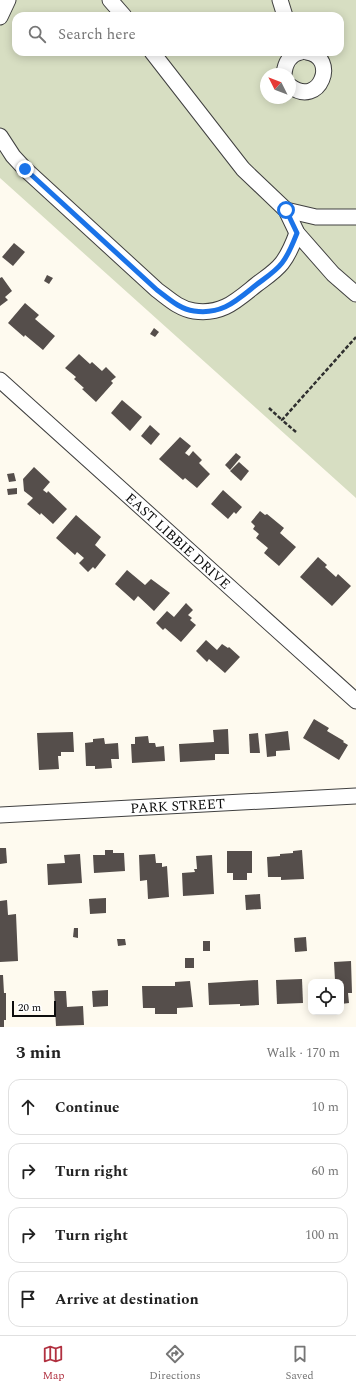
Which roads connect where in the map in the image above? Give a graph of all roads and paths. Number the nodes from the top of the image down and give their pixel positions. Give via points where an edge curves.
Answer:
1 (8, 0) edge
2 (110, 0) edge
3 (280, 0) edge
4 (120, 12) edge
5 (284, 12) edge
6 (0, 17) edge
7 (155, 56) edge
8 (291, 56) edge
9 (317, 56) edge
10 (284, 68) edge
11 (296, 90) edge
12 (0, 136) edge
13 (286, 210) junction
14 (356, 217) edge
15 (297, 233) junction
16 (356, 294) edge
17 (356, 337) edge
18 (0, 380) edge
19 (269, 408) dead end
20 (282, 420) junction
21 (296, 432) dead end
22 (356, 701) edge
23 (356, 796) edge
24 (0, 815) edge

1 - 6 street
2 - 4 street
3 - 5 street
7 - 13 street via 244,169
8 - 10 street
9 - 11 street via 324,72 320,84 309,91
12 - 15 street via 25,169 157,290 175,304 192,311 219,310 232,304 282,263
13 - 14 street via 316,217
13 - 15 street
15 - 16 street via 333,274
17 - 20 path
18 - 22 street, EAST LIBBIE DRIVE
19 - 20 path
20 - 21 path
23 - 24 street, PARK STREET

